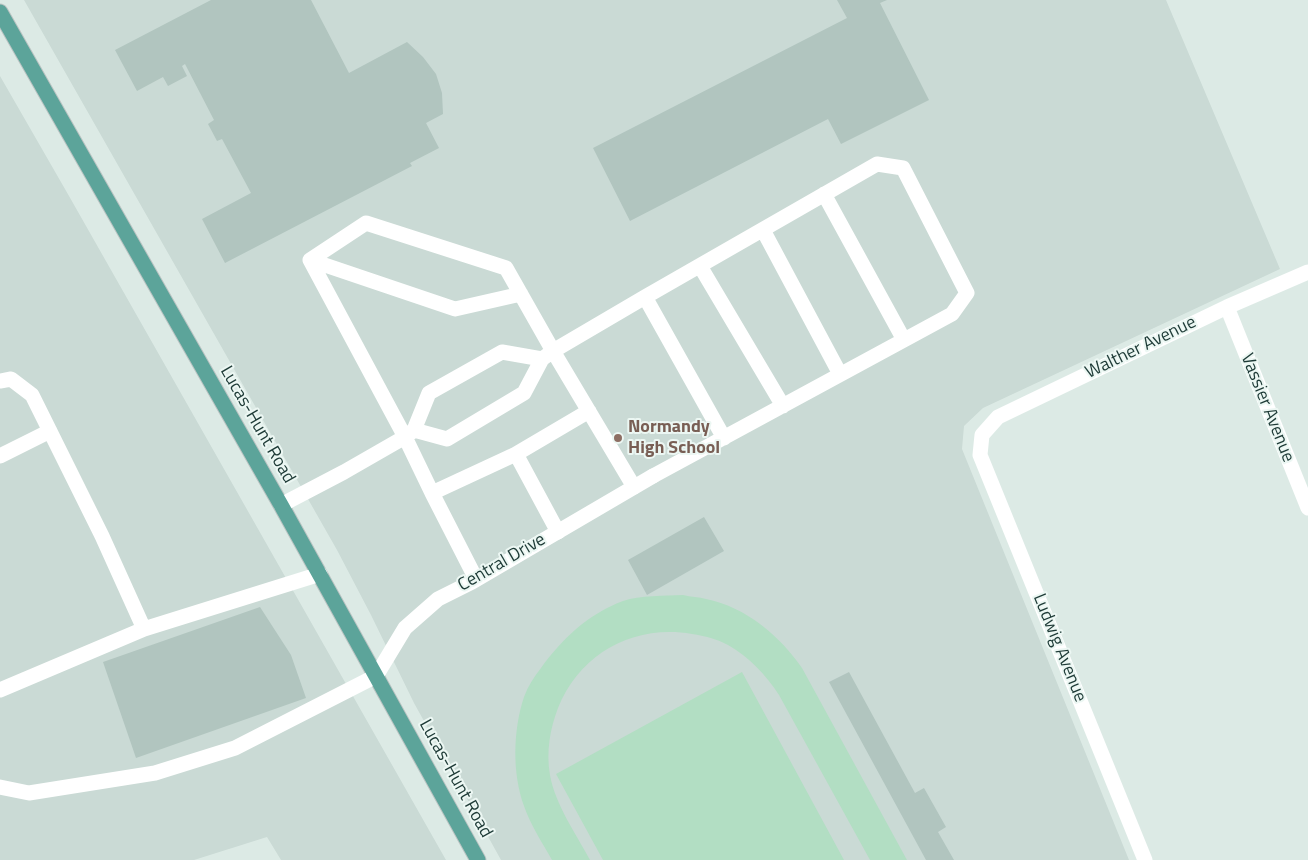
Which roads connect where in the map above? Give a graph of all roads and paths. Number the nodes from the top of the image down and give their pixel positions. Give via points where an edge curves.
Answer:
1 (0, 12) edge
2 (824, 194) junction
3 (763, 230) junction
4 (310, 260) junction
5 (700, 266) junction
6 (1308, 272) edge
7 (521, 294) junction
8 (645, 297) junction
9 (1227, 307) junction
10 (904, 340) junction
11 (547, 355) junction
12 (840, 374) junction
13 (0, 381) edge
14 (783, 406) junction
15 (589, 411) junction
16 (50, 431) junction
17 (410, 434) junction
18 (982, 434) joint
19 (724, 438) junction
20 (516, 454) junction
21 (0, 456) edge
22 (634, 487) junction
23 (432, 493) junction
24 (281, 506) junction
25 (1308, 508) edge
26 (558, 532) junction
27 (320, 574) junction
28 (476, 579) junction
29 (144, 628) junction
30 (376, 676) junction
31 (0, 690) edge
32 (0, 787) edge
33 (478, 860) edge
34 (1145, 860) edge

1 - 24 main road, Lucas-Hunt Road
2 - 3 street
2 - 10 street
2 - 10 street, Central Drive via 877,164 904,168 967,293 952,314
3 - 5 street
3 - 12 street
4 - 7 street via 455,309
4 - 7 street via 366,223 506,268
4 - 17 street
5 - 8 street
5 - 14 street
6 - 9 street, Walther Avenue
7 - 11 street
8 - 11 street
8 - 19 street
9 - 18 street, Walther Avenue via 998,417
9 - 25 street, Vassier Avenue
10 - 12 street, Central Drive
11 - 15 street
11 - 17 street via 524,393 447,439
11 - 17 street via 502,352 461,374 429,393
12 - 14 street, Central Drive
13 - 16 street via 11,379 32,395
14 - 19 street, Central Drive
15 - 20 street
15 - 22 street
16 - 21 street
16 - 29 street
17 - 23 street
17 - 24 street
18 - 34 street, Ludwig Avenue via 980,455
19 - 22 street, Central Drive
20 - 23 street
20 - 26 street
22 - 26 street, Central Drive
23 - 28 street
24 - 27 main road, Lucas-Hunt Road
26 - 28 street, Central Drive
27 - 29 street
27 - 30 main road, Lucas-Hunt Road
28 - 30 street, Central Drive via 438,599 406,628
29 - 31 street
30 - 32 street via 235,748 155,773 29,793
30 - 33 main road, Lucas-Hunt Road

